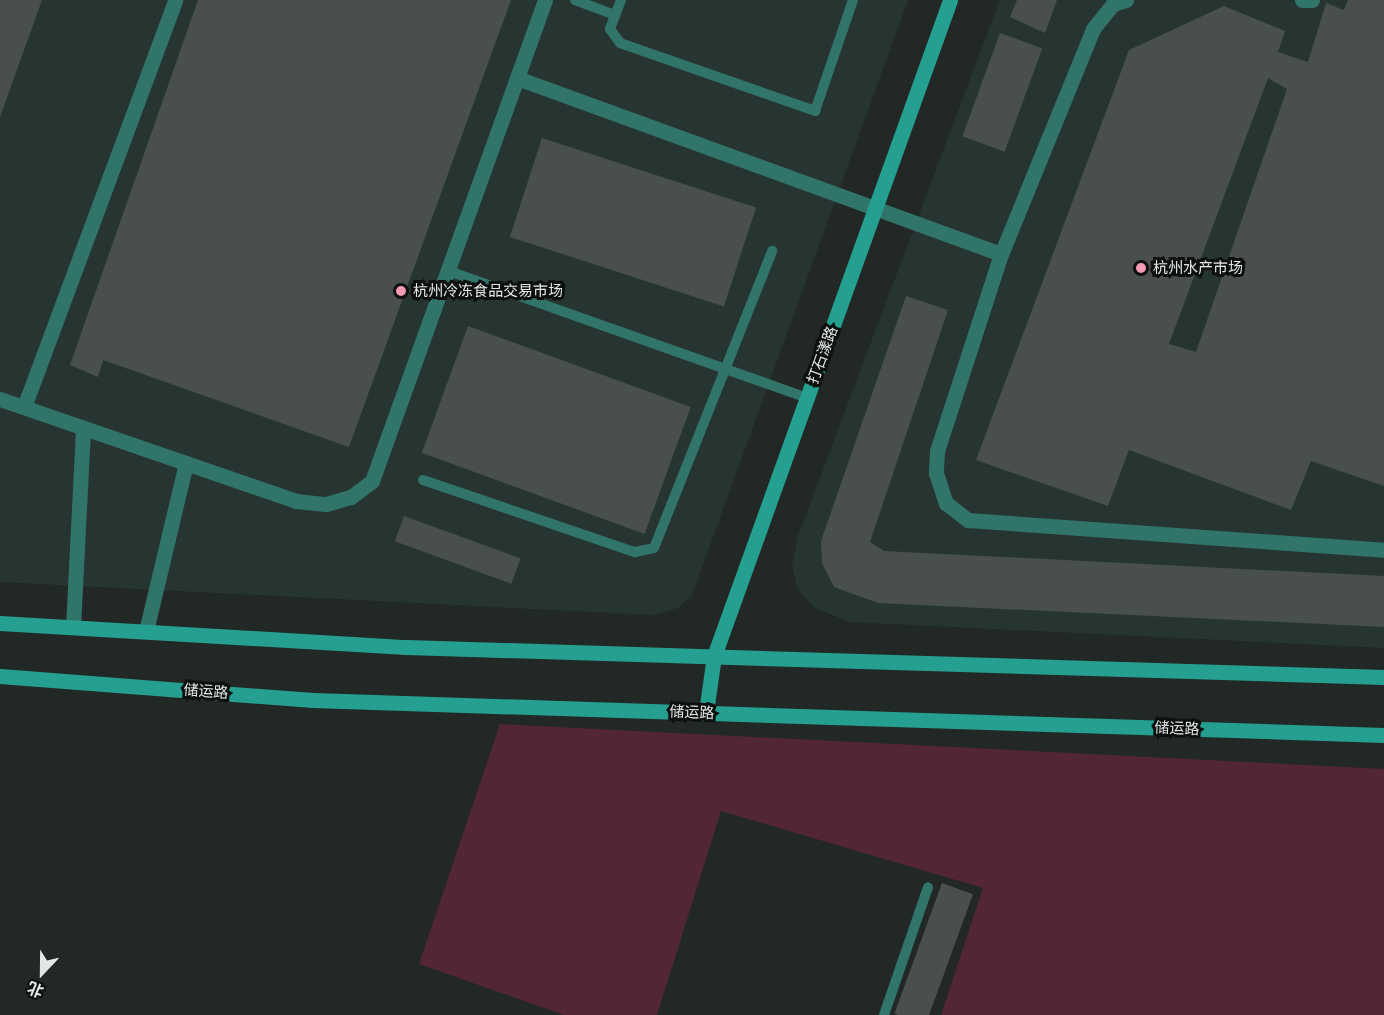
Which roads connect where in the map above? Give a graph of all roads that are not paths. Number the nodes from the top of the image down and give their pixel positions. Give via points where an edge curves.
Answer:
1 (175, 0) edge
2 (545, 0) edge
3 (575, 0) edge
4 (621, 0) edge
5 (853, 0) edge
6 (950, 0) edge
7 (1126, 0) edge
8 (1302, 0) edge
9 (1312, 0) edge
10 (615, 15) junction
11 (517, 78) junction
12 (875, 208) junction
13 (772, 251) dead end
14 (1001, 254) junction
15 (446, 270) junction
16 (725, 369) junction
17 (807, 398) junction
18 (0, 399) edge
19 (24, 407) junction
20 (83, 428) junction
21 (186, 464) junction
22 (423, 480) dead end
23 (1384, 550) edge
24 (0, 623) edge
25 (73, 627) junction
26 (146, 631) junction
27 (714, 656) junction
28 (0, 676) edge
29 (1384, 677) edge
30 (706, 712) junction
31 (1384, 735) edge
32 (928, 887) dead end
33 (884, 1015) edge

1 - 19 street
2 - 11 street
3 - 10 lane
4 - 10 lane
5 - 10 lane via 814,111 620,44 610,28
6 - 12 main road, 打石漾路
7 - 14 street via 1113,4 1093,29
8 - 9 street
11 - 12 street
11 - 15 street
12 - 14 street
12 - 17 main road, 打石漾路
13 - 16 lane
14 - 23 street via 937,451 936,473 946,503 968,520
15 - 16 lane
15 - 21 street via 372,481 358,492 326,504 296,501
16 - 17 lane
16 - 22 lane via 654,548 635,552
17 - 27 main road, 打石漾路
18 - 19 street
19 - 20 street
20 - 21 street
20 - 25 street
21 - 26 street
24 - 25 main road
25 - 26 main road
26 - 27 main road via 406,647
27 - 29 main road
27 - 30 main road, 打石漾路
28 - 30 main road, 储运路 via 313,700
30 - 31 main road, 储运路
32 - 33 lane

